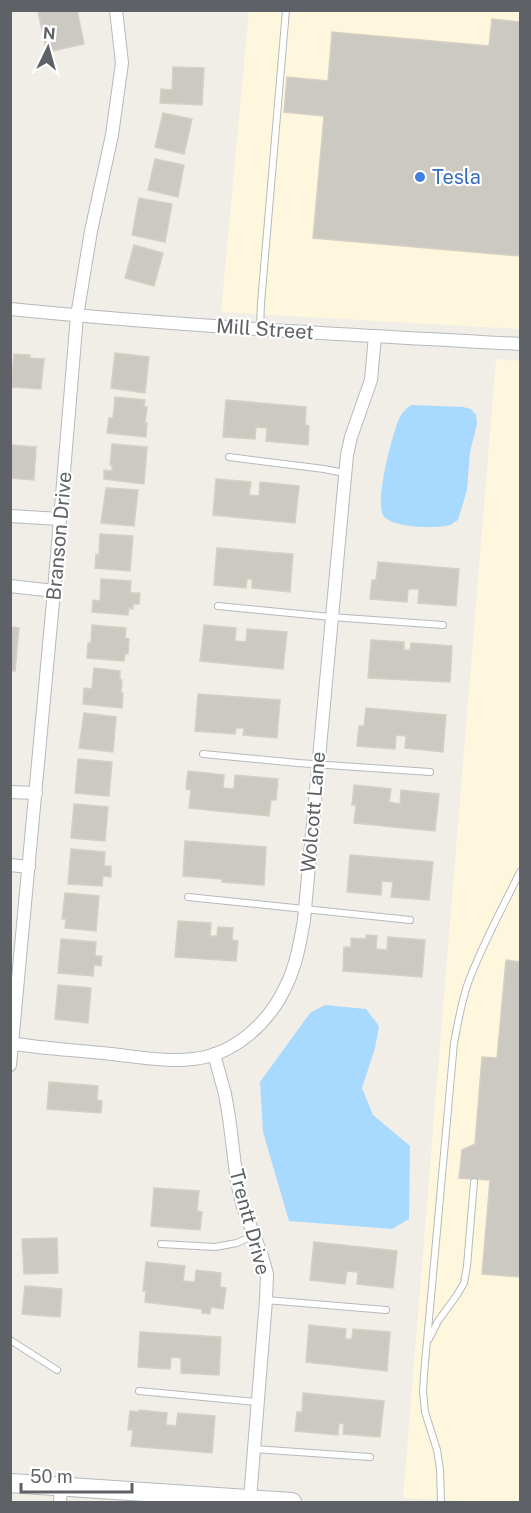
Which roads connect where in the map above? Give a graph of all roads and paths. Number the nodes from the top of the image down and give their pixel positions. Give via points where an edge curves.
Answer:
1 (116, 10) edge
2 (286, 10) edge
3 (10, 309) edge
4 (77, 316) junction
5 (260, 330) junction
6 (375, 336) junction
7 (520, 344) edge
8 (229, 458) dead end
9 (344, 473) junction
10 (10, 516) edge
11 (60, 519) junction
12 (10, 586) edge
13 (54, 591) junction
14 (218, 606) dead end
15 (331, 617) junction
16 (443, 625) dead end
17 (203, 754) dead end
18 (318, 764) junction
19 (430, 772) dead end
20 (10, 792) edge
21 (36, 793) junction
22 (10, 865) edge
23 (29, 867) junction
24 (520, 872) edge
25 (188, 897) dead end
26 (305, 909) junction
27 (410, 920) dead end
28 (12, 1044) edge
29 (214, 1054) junction
30 (10, 1065) edge
31 (474, 1182) dead end
32 (254, 1235) junction
33 (161, 1244) dead end
34 (266, 1300) junction
35 (386, 1310) dead end
36 (10, 1340) edge
37 (426, 1351) junction
38 (57, 1370) dead end
39 (139, 1391) dead end
40 (258, 1402) junction
41 (254, 1449) junction
42 (370, 1457) dead end
43 (10, 1483) edge
44 (61, 1495) edge
45 (250, 1499) junction
46 (292, 1503) edge
47 (441, 1503) edge

1 - 4 street, Branson Drive via 122,63
2 - 5 lane
3 - 4 street, Mill Street
4 - 5 street, Mill Street
4 - 11 street, Branson Drive
5 - 6 street, Mill Street
6 - 7 street, Mill Street
6 - 9 street, Wolcott Lane via 370,380
8 - 9 lane
9 - 15 street, Wolcott Lane
10 - 11 street
11 - 13 street, Branson Drive
12 - 13 street
13 - 21 street, Branson Drive
14 - 15 lane
15 - 16 lane
15 - 18 street, Wolcott Lane
17 - 18 lane
18 - 19 lane
18 - 26 street, Wolcott Lane
20 - 21 street
21 - 23 street, Branson Drive
22 - 23 street
23 - 28 street, Branson Drive
24 - 37 lane via 478,959 459,1014
25 - 26 lane
26 - 27 lane
26 - 29 street, Wolcott Lane via 294,965 277,1003 248,1035
28 - 29 street, Wolcott Lane via 175,1060
28 - 30 street, Branson Drive
29 - 32 street, Trentt Drive via 227,1106 237,1182
31 - 37 lane via 464,1282 430,1335
32 - 33 lane via 215,1247
32 - 34 street, Trentt Drive via 267,1274
34 - 35 lane
34 - 40 street, Trentt Drive
36 - 38 lane
37 - 47 lane via 423,1392 441,1469
39 - 40 lane
40 - 41 street, Trentt Drive
41 - 42 lane
41 - 45 street, Trentt Drive
43 - 44 street
44 - 45 street
45 - 46 street

